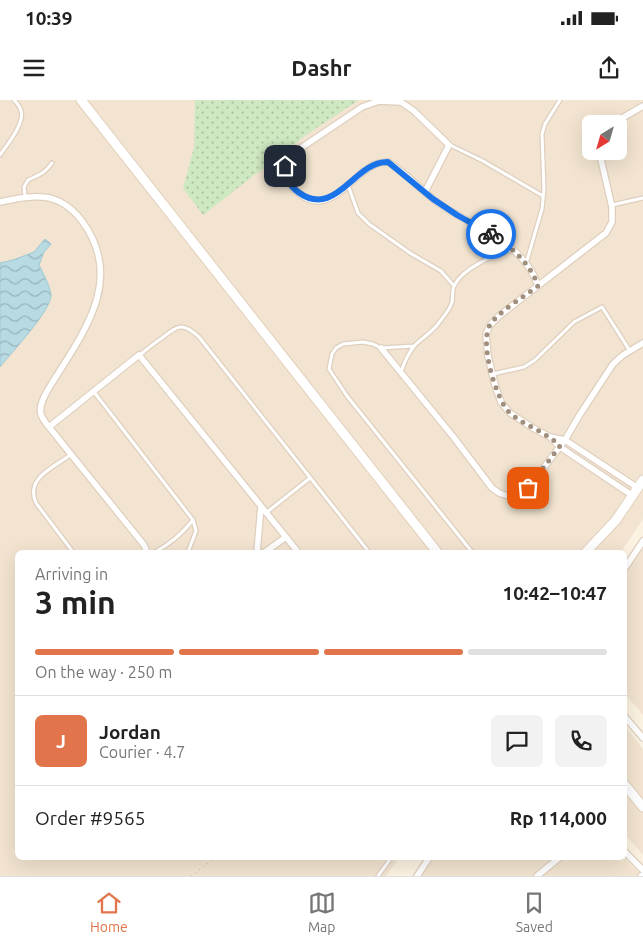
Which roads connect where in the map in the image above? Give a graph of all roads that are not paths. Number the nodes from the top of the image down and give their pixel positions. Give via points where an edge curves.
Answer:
1 (14, 100) edge
2 (81, 100) edge
3 (560, 100) edge
4 (643, 106) edge
5 (628, 115) edge
6 (449, 145) junction
7 (0, 155) edge
8 (601, 160) edge
9 (52, 163) dead end
10 (348, 185) junction
11 (425, 192) junction
12 (543, 196) junction
13 (25, 197) junction
14 (643, 198) edge
15 (0, 202) edge
16 (611, 206) junction
17 (512, 250) junction
18 (526, 264) junction
19 (454, 286) junction
20 (538, 286) junction
21 (643, 343) edge
22 (414, 346) junction
23 (381, 348) junction
24 (630, 351) junction
25 (139, 355) junction
26 (401, 373) junction
27 (492, 374) junction
28 (94, 392) junction
29 (49, 427) junction
30 (550, 437) junction
31 (566, 440) junction
32 (560, 446) junction
33 (70, 455) junction
34 (310, 478) junction
35 (638, 488) edge
36 (261, 506) junction
37 (266, 513) junction
38 (193, 520) junction
39 (286, 537) junction
40 (643, 542) edge
41 (72, 550) edge
42 (146, 550) edge
43 (157, 550) edge
44 (189, 550) edge
45 (257, 550) edge
46 (268, 550) edge
47 (296, 550) edge
48 (367, 550) edge
49 (435, 550) edge
50 (470, 550) edge
51 (588, 550) edge
52 (627, 565) edge
53 (627, 719) edge
54 (643, 738) edge
55 (627, 787) edge
56 (643, 807) edge
57 (627, 854) edge
58 (390, 860) edge
59 (428, 860) edge
60 (557, 860) edge
61 (643, 870) edge
62 (418, 873) edge
63 (378, 876) edge
64 (426, 876) edge
65 (537, 876) edge

1 - 7 lane via 22,118
2 - 49 street
3 - 12 lane via 542,134
4 - 5 street
6 - 10 street via 401,102 379,101 362,106 298,150 285,166 290,184 308,198 318,201 328,198
6 - 11 street
6 - 12 lane
8 - 16 street
9 - 13 lane via 47,171 28,180 24,187
10 - 11 street via 376,163 388,162
10 - 19 lane via 358,213 369,224 441,270
11 - 17 street
12 - 18 lane via 535,239
13 - 15 street
13 - 29 street via 45,196 63,202 74,211 96,247 101,274 94,311 47,390 41,406 40,414
14 - 16 lane
16 - 20 street via 612,222 606,234
17 - 18 street
17 - 19 lane via 475,266
18 - 20 street via 534,273
19 - 22 lane via 447,312 436,327
20 - 27 street via 490,325 486,334
21 - 24 street
22 - 23 lane
22 - 26 lane
23 - 26 street
23 - 50 lane via 363,342 343,344 332,354 329,369
24 - 27 lane via 602,307 574,322 524,367
24 - 31 street via 613,364
25 - 28 street
25 - 34 lane via 176,327 192,330
25 - 36 street
26 - 32 street via 499,493 518,495 528,488
27 - 30 street via 501,402 510,413
28 - 29 street
28 - 38 lane
29 - 33 street
30 - 31 street
30 - 32 street
31 - 32 street
31 - 35 street
32 - 35 street
33 - 41 lane via 37,479 32,495
33 - 42 street
34 - 37 lane
34 - 48 lane
35 - 51 street via 611,527
36 - 37 street
36 - 45 street
37 - 39 street
38 - 43 lane via 176,539
38 - 44 lane via 196,531
39 - 46 street
39 - 47 street
40 - 52 street
53 - 54 street
55 - 56 street
57 - 61 street
58 - 63 lane
59 - 62 street
60 - 65 street
62 - 64 street

